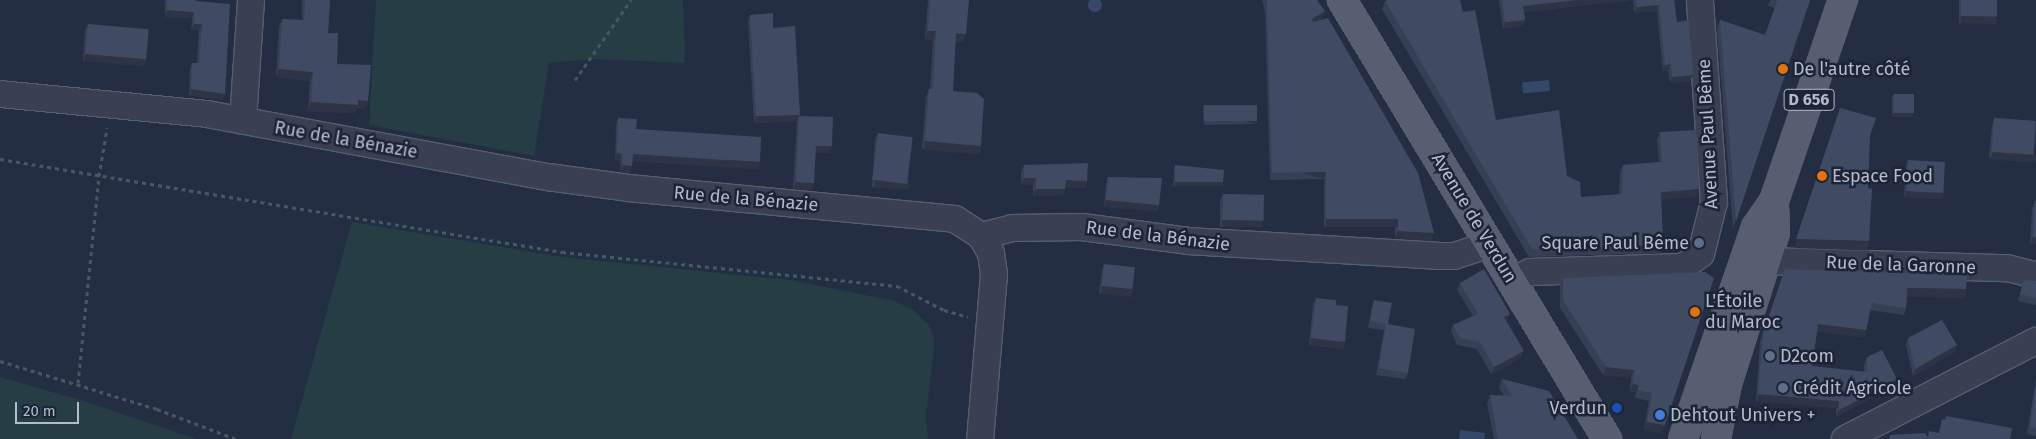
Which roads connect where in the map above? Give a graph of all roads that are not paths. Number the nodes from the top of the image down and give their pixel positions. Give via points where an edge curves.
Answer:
1 (251, 0) edge
2 (1342, 0) edge
3 (1700, 0) edge
4 (1843, 0) edge
5 (0, 94) edge
6 (243, 121) junction
7 (1774, 200) junction
8 (981, 236) junction
9 (1490, 244) junction
10 (1766, 261) junction
11 (2036, 275) edge
12 (1512, 280) junction
13 (2036, 341) edge
14 (1607, 438) edge
15 (980, 439) edge
16 (1683, 439) edge
17 (1716, 439) edge
18 (1845, 439) edge

1 - 6 street
2 - 9 main road, Avenue de Verdun
3 - 12 street, Avenue Paul Bême via 1714,202 1701,254 1692,264 1670,268 1530,272
4 - 7 main road, D 656
5 - 6 street, Rue de la Bénazie
6 - 8 street, Rue de la Bénazie via 548,177 628,188 955,219
7 - 10 main road, D 656 via 1775,233
7 - 16 main road, D 656 via 1756,226
8 - 9 street, Rue de la Bénazie via 1012,228 1082,226 1188,241 1438,256 1454,256
8 - 15 street via 991,253 994,274
9 - 12 main road, Avenue de Verdun
10 - 11 street, Rue de la Garonne via 2007,268
10 - 17 main road, D 656 via 1727,384
12 - 14 main road, Avenue de Verdun
13 - 18 street

